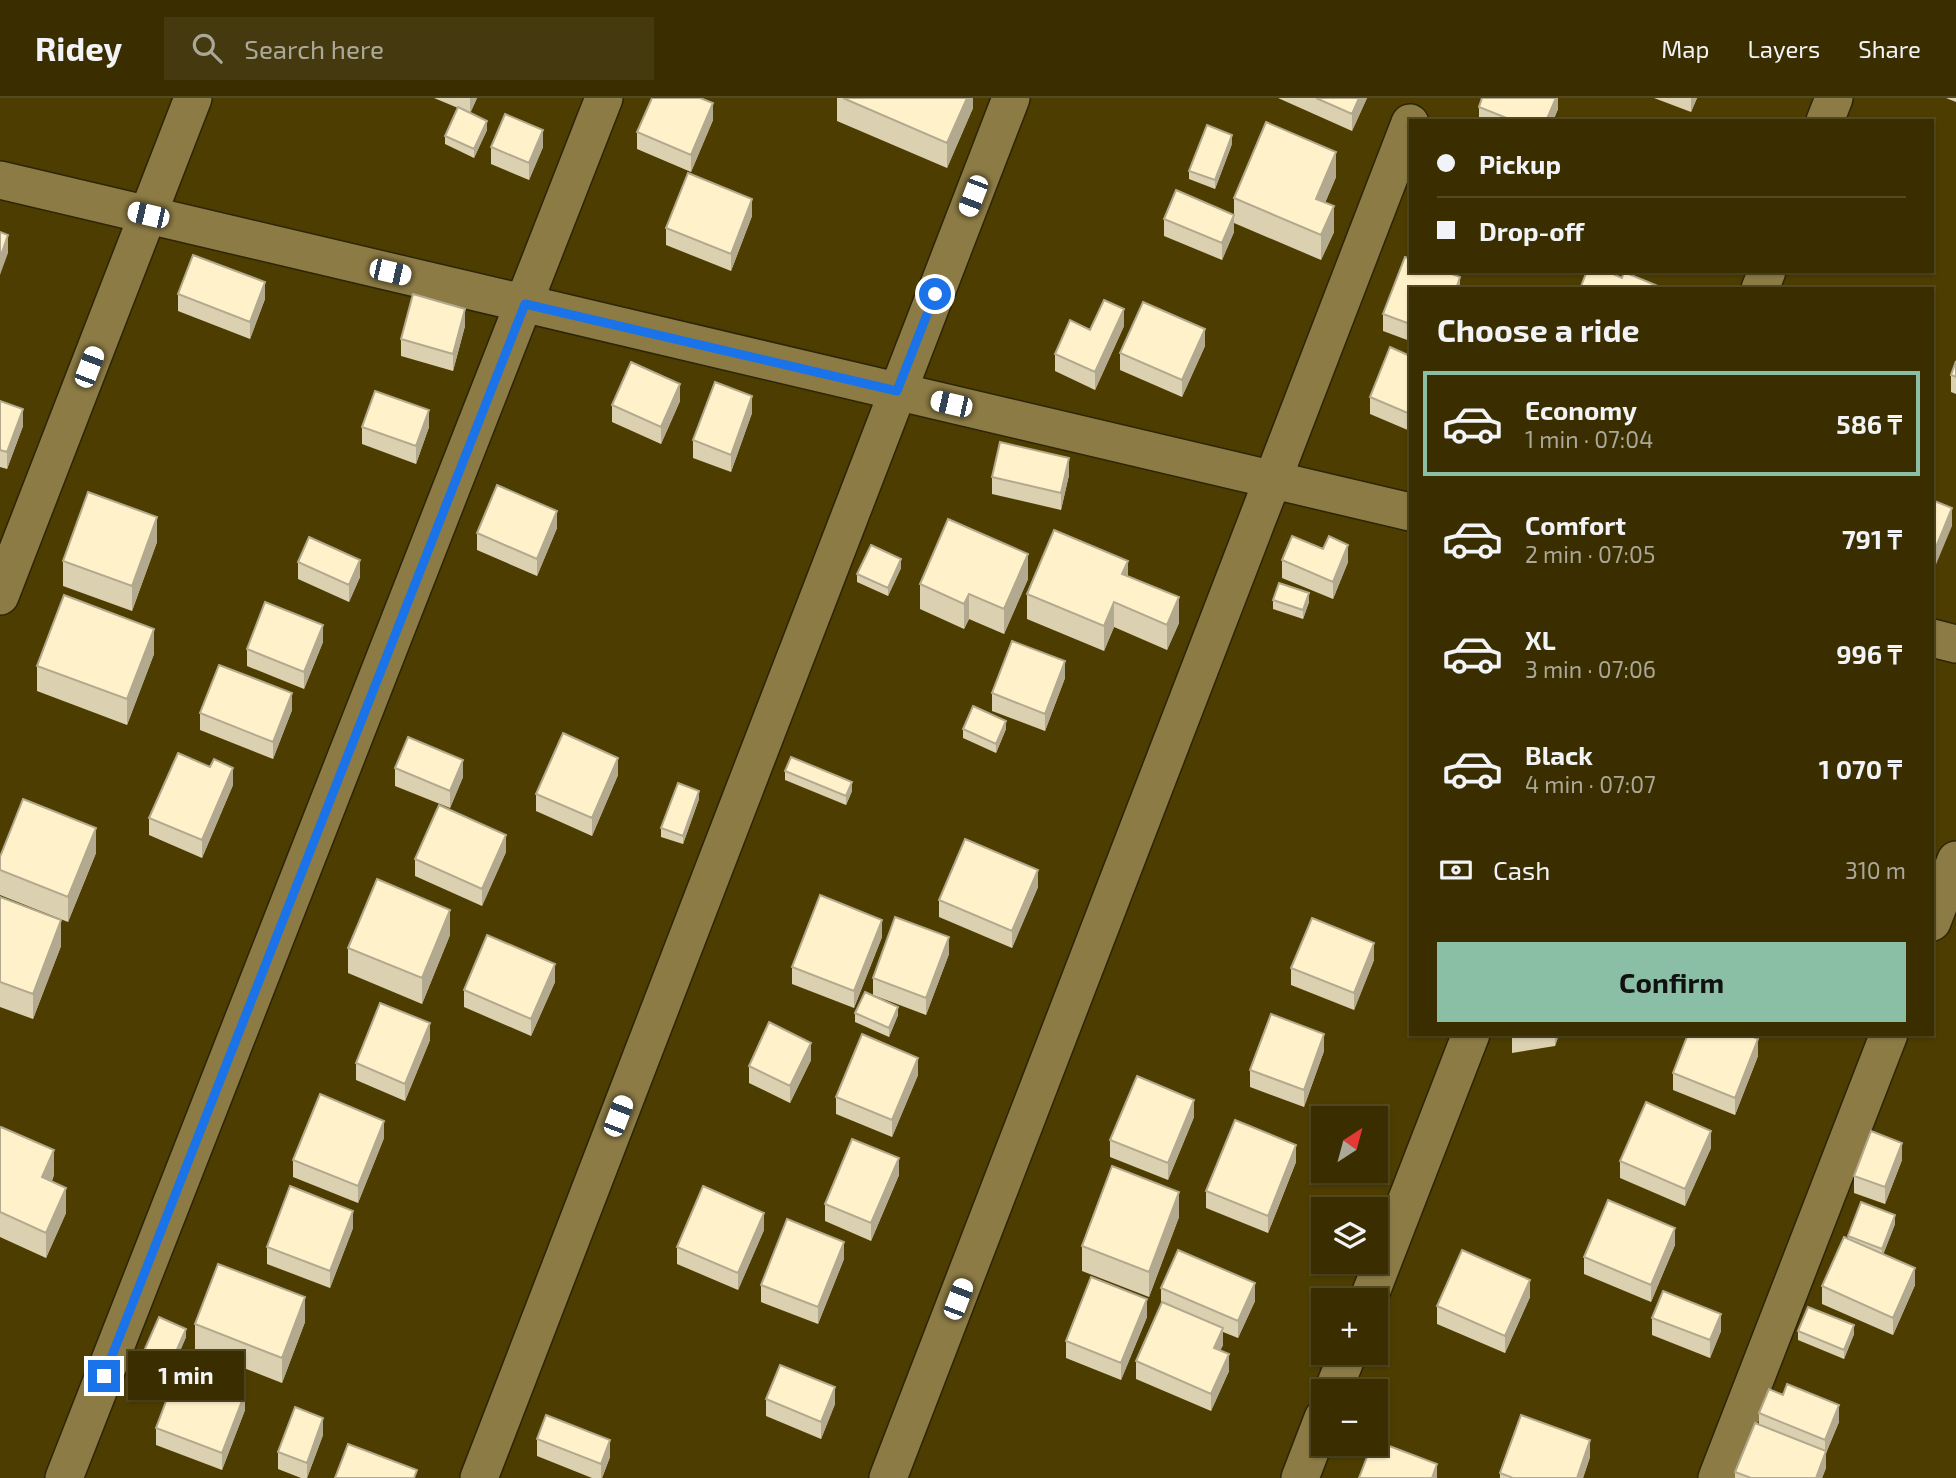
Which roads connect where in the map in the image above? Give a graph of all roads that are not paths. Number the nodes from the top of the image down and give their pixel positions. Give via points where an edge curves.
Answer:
1 (193, 98) edge
2 (604, 98) edge
3 (1011, 98) edge
4 (1420, 98) edge
5 (1834, 98) edge
6 (1412, 119) edge
7 (1826, 119) edge
8 (1409, 127) edge
9 (0, 180) edge
10 (148, 215) junction
11 (525, 304) junction
12 (897, 391) junction
13 (1275, 481) junction
14 (1409, 512) edge
15 (0, 596) edge
16 (1934, 638) edge
17 (1956, 643) edge
18 (1956, 860) edge
19 (1934, 917) edge
20 (1470, 1036) edge
21 (1888, 1036) edge
22 (1373, 1288) edge
23 (1311, 1449) edge
24 (64, 1478) edge
25 (479, 1478) edge
26 (888, 1478) edge
27 (1300, 1478) edge
28 (1717, 1478) edge

1 - 10 street
2 - 11 street
3 - 12 street
4 - 6 street
5 - 7 street
8 - 13 street
9 - 10 street
10 - 11 street
10 - 15 street
11 - 12 street
11 - 24 street
12 - 13 street
12 - 25 street
13 - 14 street
13 - 26 street
16 - 17 street
18 - 19 street
20 - 22 street
21 - 28 street
23 - 27 street

